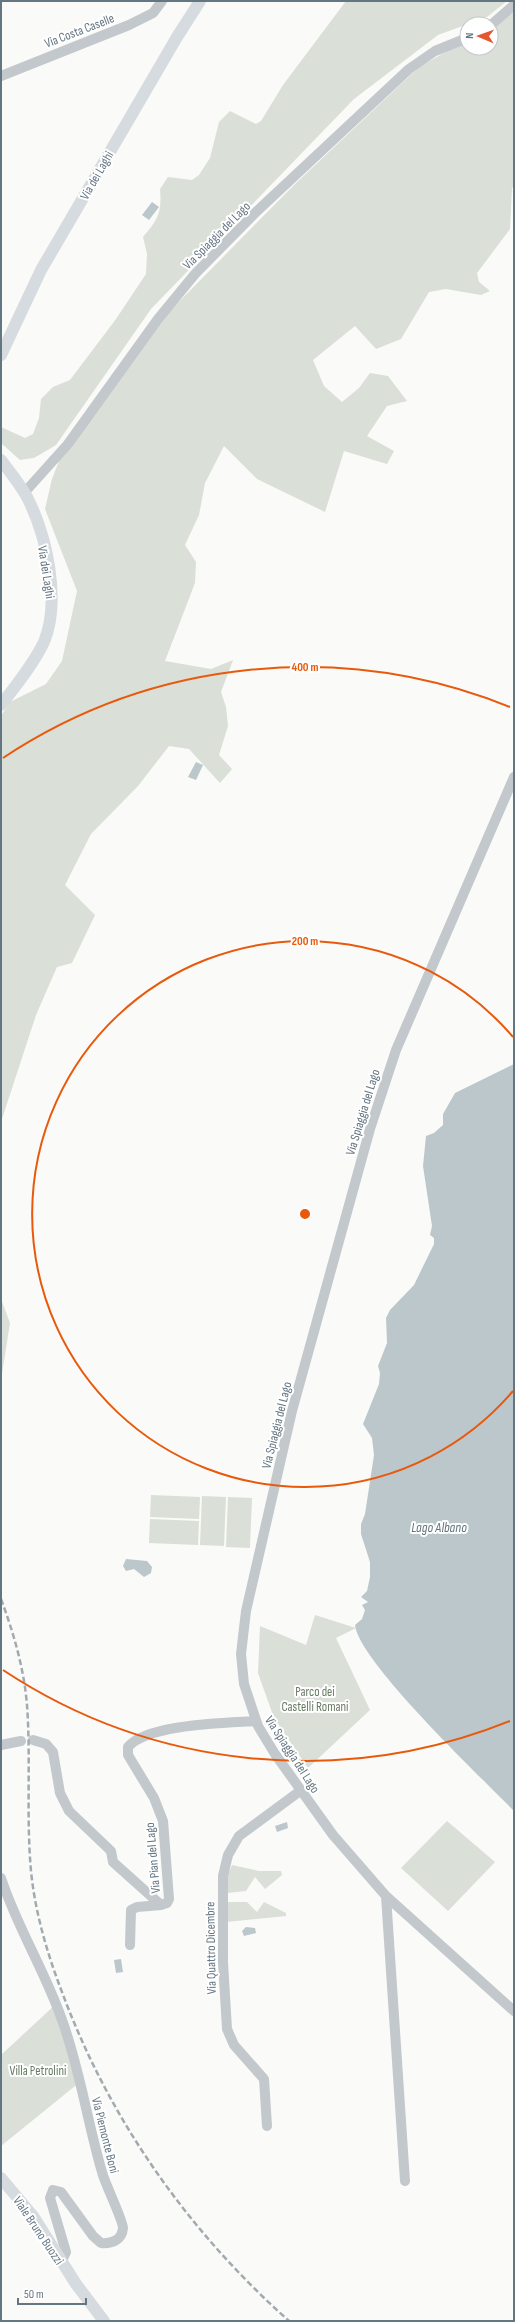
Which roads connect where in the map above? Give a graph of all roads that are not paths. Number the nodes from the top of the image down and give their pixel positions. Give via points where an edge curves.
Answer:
1 (162, 1) edge
2 (200, 1) edge
3 (514, 5) edge
4 (499, 18) edge
5 (459, 41) edge
6 (1, 76) edge
7 (1, 355) edge
8 (1, 460) edge
9 (24, 493) junction
10 (1, 705) edge
11 (514, 777) edge
12 (256, 1721) junction
13 (33, 1740) dead end
14 (21, 1741) dead end
15 (1, 1745) edge
16 (300, 1791) junction
17 (1, 1878) edge
18 (386, 1896) junction
19 (161, 1905) junction
20 (130, 1945) dead end
21 (514, 2011) edge
22 (267, 2126) dead end
23 (1, 2178) edge
24 (405, 2182) dead end
25 (61, 2263) junction
26 (104, 2321) edge

1 - 6 street, Via Costa Caselle via 153,13 129,25
2 - 7 main road, Via dei Laghi via 176,37 44,262
3 - 4 street
5 - 9 street, Via Spiaggia del Lago via 442,47 409,69 217,251 167,307 68,444
8 - 9 main road, Via dei Laghi
9 - 10 main road, Via dei Laghi via 36,520 47,559 52,588 51,616 47,634 38,653
11 - 12 street, Via Spiaggia del Lago via 390,1066 296,1396 243,1627 243,1678
12 - 16 street, Via Spiaggia del Lago
12 - 19 street, Via Pian del Lago via 172,1729 128,1747 128,1755 154,1798 164,1825 169,1899
13 - 19 street, Via Pian del Lago via 46,1744 53,1752 60,1793 69,1811 111,1851 113,1862
14 - 15 street
16 - 18 street, Via Spiaggia del Lago via 333,1835
16 - 22 street, Via Quattro Dicembre via 238,1836 228,1856 223,1876 223,1962 228,2032 235,2046 264,2079
17 - 25 street, Via Piemonte Boni via 62,2019 75,2060 105,2182 123,2226 116,2241 102,2243 93,2236 61,2192 53,2190 50,2198 66,2252
18 - 21 street, Via Spiaggia del Lago
18 - 24 street
19 - 20 street via 137,1907 132,1910
23 - 25 main road, Viale Bruno Buozzi via 33,2216
25 - 26 main road, Viale Bruno Buozzi

